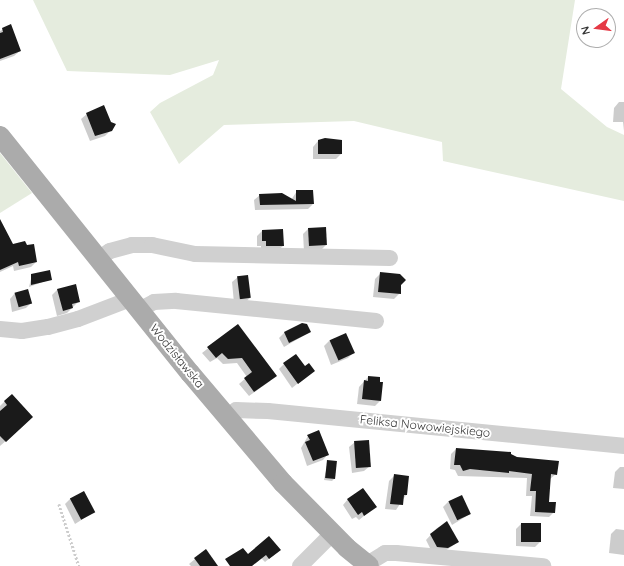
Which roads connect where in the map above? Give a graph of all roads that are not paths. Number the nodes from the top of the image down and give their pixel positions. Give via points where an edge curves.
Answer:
1 (0, 136) edge
2 (390, 258) dead end
3 (98, 259) junction
4 (135, 305) junction
5 (376, 321) dead end
6 (0, 329) edge
7 (228, 418) junction
8 (624, 446) edge
9 (333, 533) junction
10 (368, 565) edge
11 (300, 566) edge
12 (543, 566) edge

1 - 3 main road, Wodzisławska
2 - 3 street via 210,255 178,252 152,245 132,245 110,251
3 - 4 main road, Wodzisławska
4 - 5 street via 176,301
4 - 6 street via 48,327 22,331
4 - 7 main road, Wodzisławska
7 - 8 street, Feliksa Nowowiejskiego via 236,410 268,410
7 - 9 main road, Wodzisławska via 283,483
9 - 10 main road, Wodzisławska
9 - 11 street
10 - 12 street, Wodzisławska via 385,553 396,553

